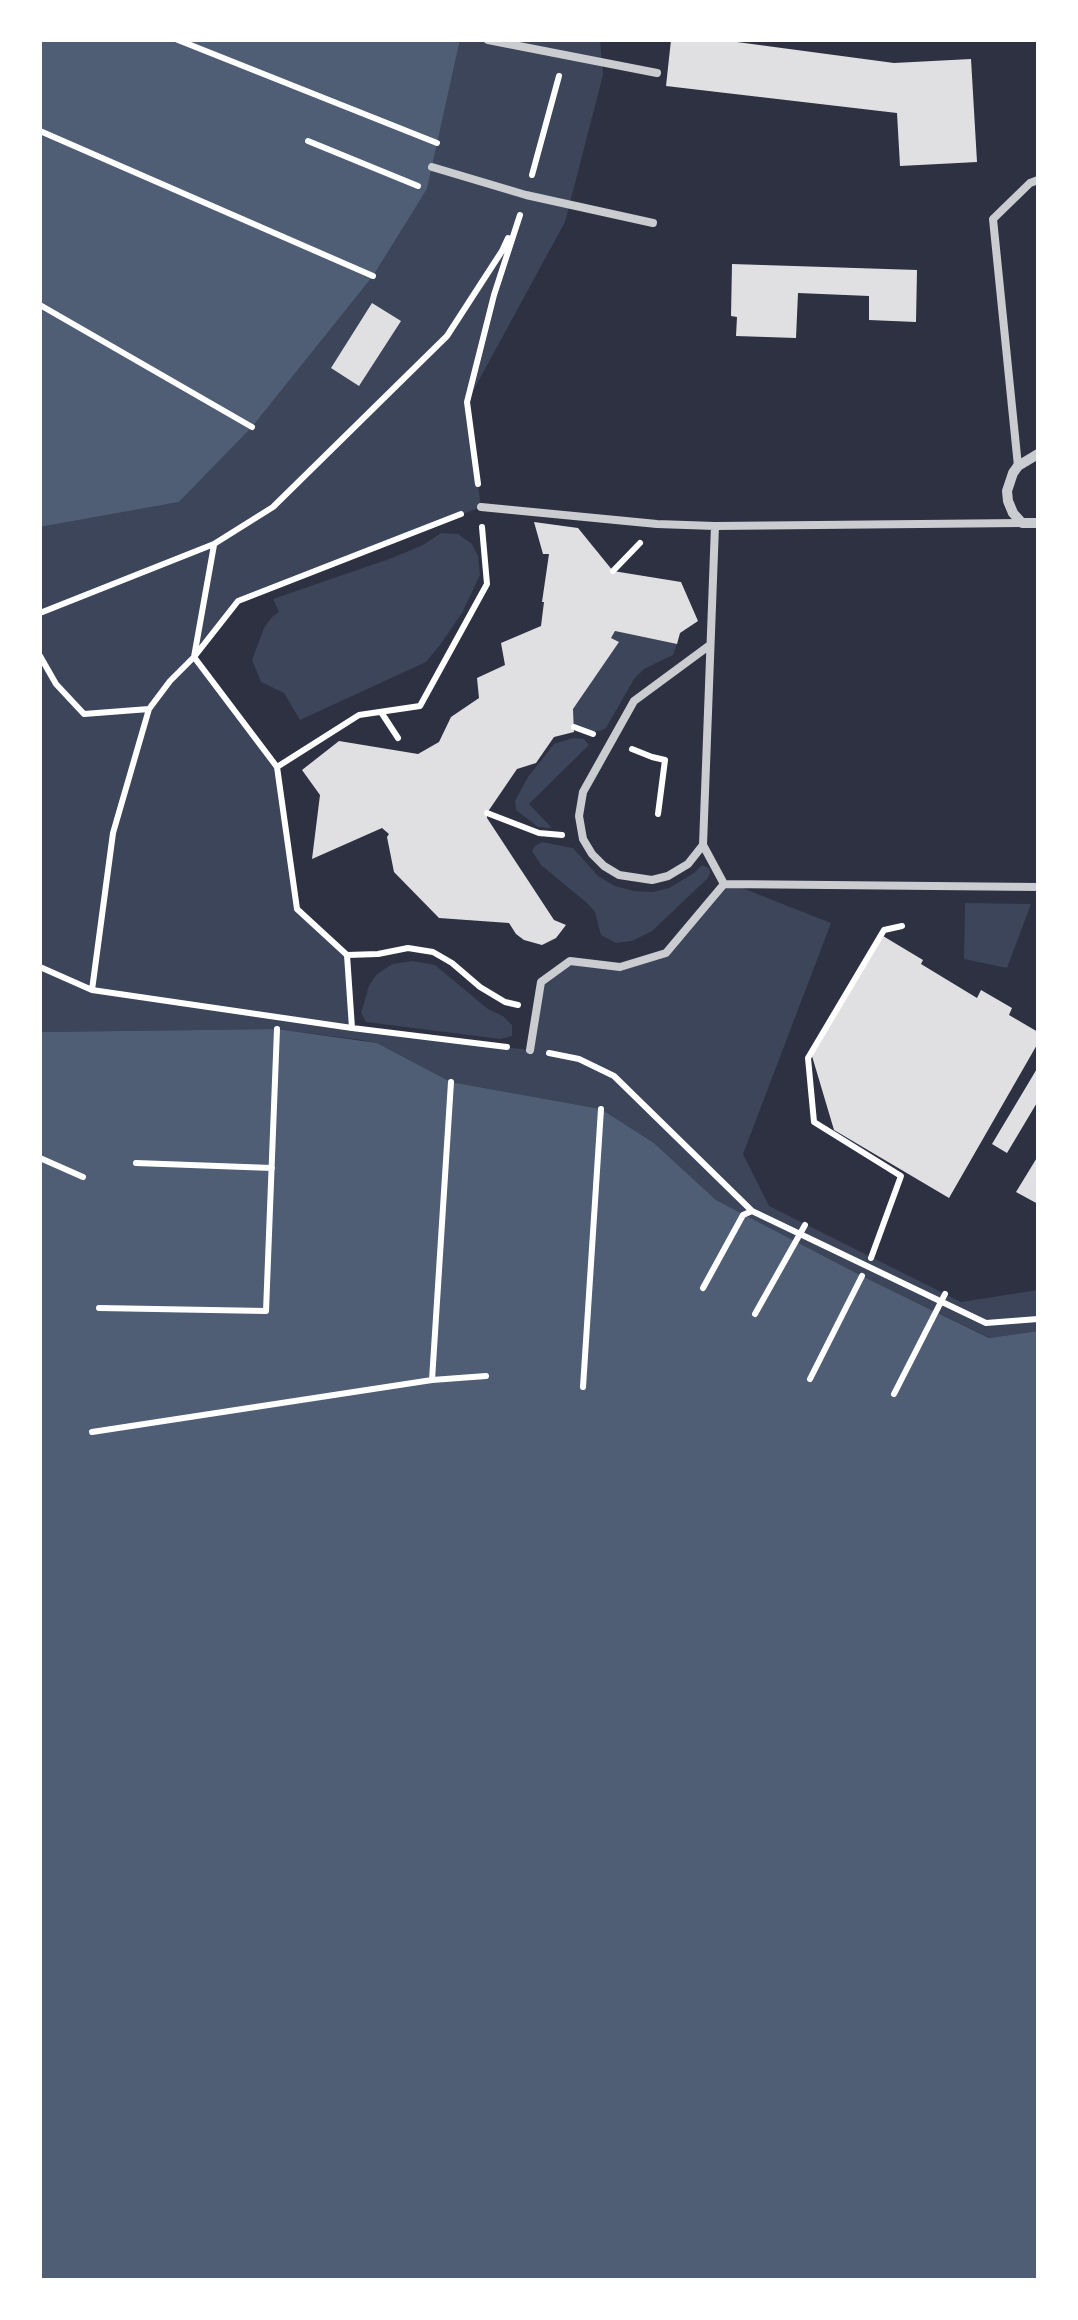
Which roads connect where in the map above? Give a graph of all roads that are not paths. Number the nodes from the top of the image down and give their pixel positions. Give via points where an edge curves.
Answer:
1 (488, 40) edge
2 (657, 74) dead end
3 (432, 167) dead end
4 (1038, 180) edge
5 (654, 223) dead end
6 (1038, 454) edge
7 (1018, 466) junction
8 (481, 506) road end
9 (1022, 523) junction
10 (1038, 523) edge
11 (715, 526) junction
12 (710, 645) junction
13 (702, 845) junction
14 (724, 884) junction
15 (1038, 887) edge
16 (530, 1050) road end

1 - 2 lane
3 - 5 lane
4 - 7 lane via 993,219
6 - 7 street
7 - 9 street via 1008,501
8 - 11 lane
9 - 10 street
9 - 11 lane
11 - 12 lane
12 - 13 lane
12 - 13 lane via 634,701 583,792 578,816 592,854 636,879 668,876
13 - 14 lane
14 - 15 lane
14 - 16 lane via 666,954 620,967 570,961 541,982

